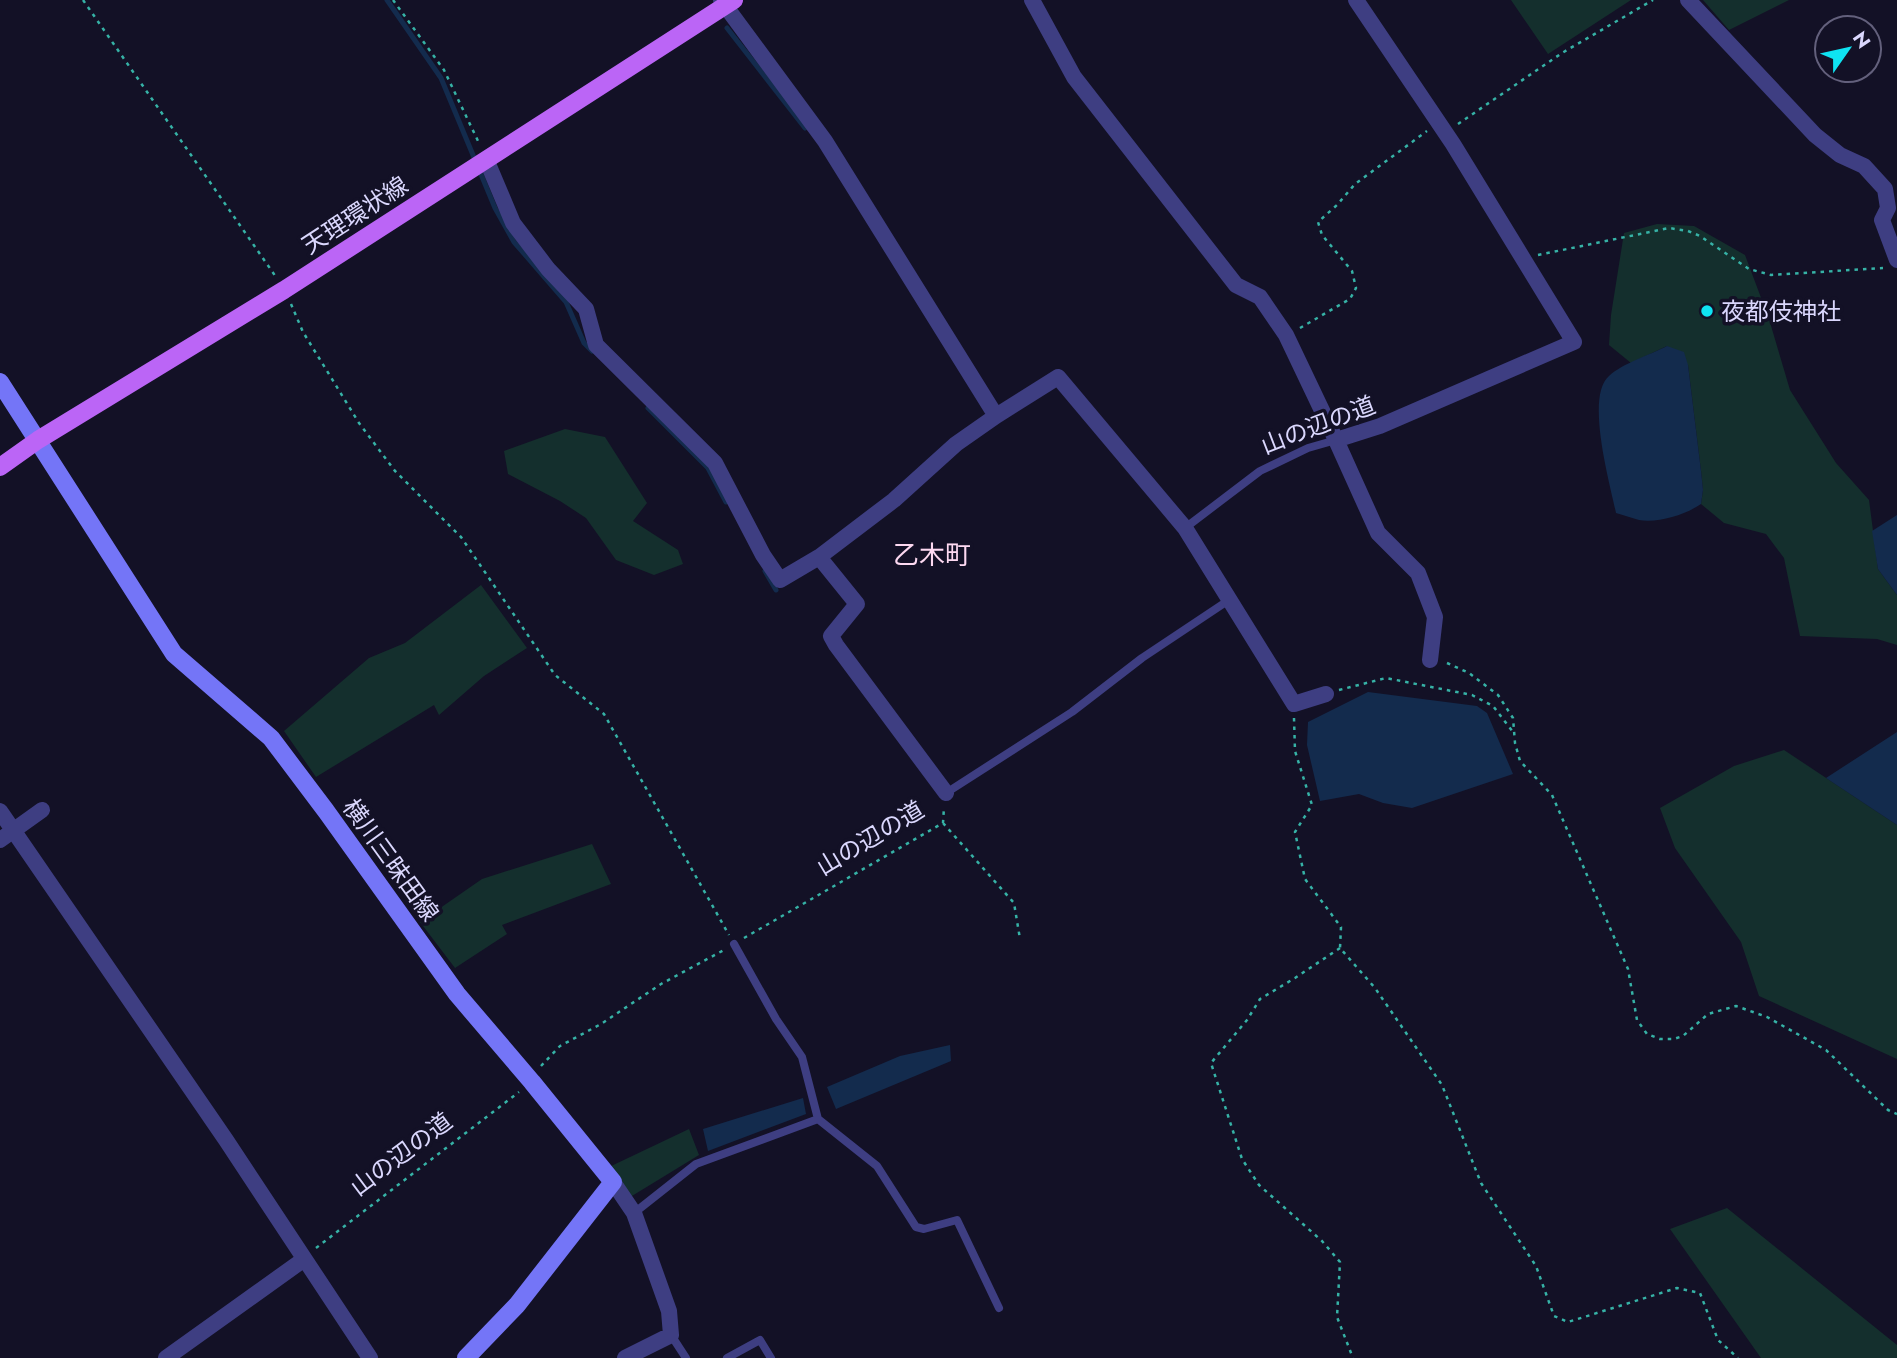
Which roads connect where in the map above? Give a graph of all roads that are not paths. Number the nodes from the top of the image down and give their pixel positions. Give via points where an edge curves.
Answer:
1 (1032, 0) edge
2 (1356, 0) edge
3 (1688, 0) edge
4 (727, 2) edge
5 (486, 159) junction
6 (1890, 264) edge
7 (0, 382) edge
8 (996, 416) junction
9 (38, 440) junction
10 (1336, 440) junction
11 (0, 467) edge
12 (1185, 528) junction
13 (819, 556) junction
14 (1229, 600) junction
15 (1430, 660) road end
16 (1326, 694) road end
17 (946, 793) joint
18 (42, 810) dead end
19 (0, 811) edge
20 (14, 830) junction
21 (0, 841) edge
22 (734, 944) road end
23 (818, 1119) junction
24 (613, 1182) junction
25 (634, 1213) junction
26 (303, 1259) junction
27 (999, 1308) dead end
28 (671, 1335) junction
29 (472, 1356) edge
30 (166, 1358) edge
31 (370, 1358) edge
32 (625, 1358) edge
33 (686, 1358) edge
34 (727, 1358) edge
35 (771, 1358) edge

1 - 10 street via 1074,77 1236,285 1260,296 1286,335
2 - 10 street, 山の辺の道 via 1442,128 1574,342 1380,426
3 - 6 street via 1815,135 1840,155 1864,166 1885,189 1888,208 1882,220
4 - 5 main road, 天理環状線
4 - 8 street via 825,141
5 - 9 main road, 天理環状線 via 285,290
5 - 13 street via 513,223 586,309 596,345 715,463 780,580
7 - 9 main road, 横川三昧田線
8 - 12 street via 1058,377
8 - 13 street
9 - 11 main road, 天理環状線
9 - 24 main road, 横川三昧田線 via 174,654 271,738 457,994
10 - 12 lane, 山の辺の道 via 1260,471
10 - 15 street via 1378,533 1418,573 1435,617
12 - 14 street
13 - 17 street via 857,604 831,636
14 - 16 street via 1294,704
14 - 17 lane, 山の辺の道 via 1072,712
18 - 20 street
19 - 20 street
20 - 21 street
20 - 26 street
22 - 23 lane via 802,1057
23 - 25 lane via 696,1164
23 - 27 lane via 877,1166 916,1227 957,1220
24 - 25 street
24 - 29 main road
25 - 28 street via 669,1311
26 - 30 street
26 - 31 street
28 - 32 street
28 - 33 lane
34 - 35 lane via 760,1340

